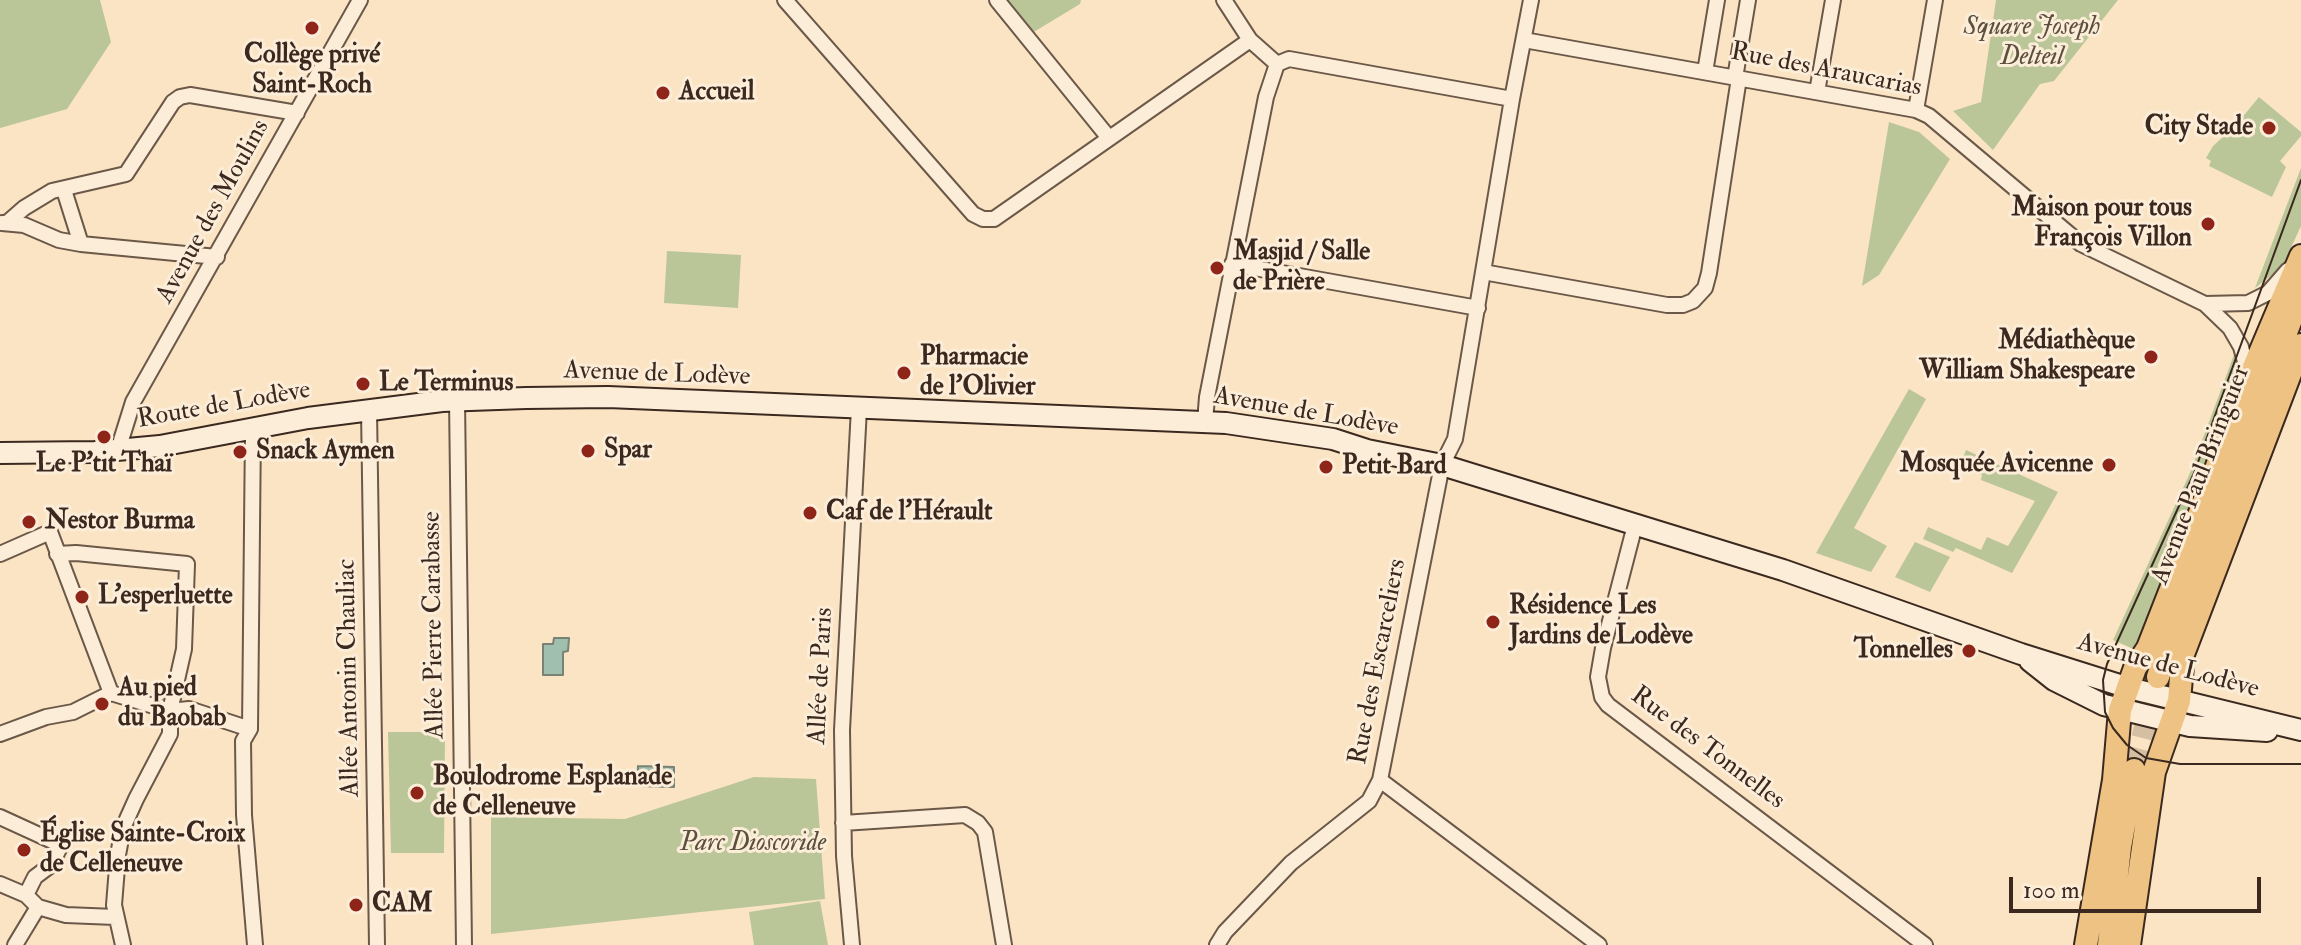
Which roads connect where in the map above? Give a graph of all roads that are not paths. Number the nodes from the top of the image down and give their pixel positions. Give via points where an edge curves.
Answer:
1 (360, 0) edge
2 (785, 0) edge
3 (997, 0) edge
4 (1224, 0) edge
5 (1531, 0) edge
6 (1717, 0) edge
7 (1748, 0) edge
8 (1833, 0) edge
9 (1935, 0) edge
10 (1250, 40) junction
11 (1524, 40) junction
12 (1277, 64) junction
13 (1705, 72) junction
14 (1737, 78) junction
15 (1817, 92) junction
16 (1512, 99) junction
17 (1916, 110) junction
18 (297, 113) junction
19 (1109, 138) junction
20 (64, 190) junction
21 (4, 223) edge
22 (81, 244) junction
23 (2301, 255) edge
24 (217, 257) junction
25 (1232, 264) junction
26 (1483, 272) junction
27 (2301, 293) edge
28 (2205, 304) junction
29 (1478, 308) junction
30 (2301, 345) edge
31 (2249, 379) junction
32 (457, 400) junction
33 (859, 408) junction
34 (369, 410) junction
35 (1205, 422) junction
36 (253, 428) junction
37 (118, 450) junction
38 (0, 453) edge
39 (1442, 465) junction
40 (1635, 525) junction
41 (0, 554) edge
42 (57, 554) junction
43 (2021, 654) junction
44 (2158, 677) tunnel mouth
45 (2129, 688) junction
46 (111, 693) junction
47 (2179, 701) junction
48 (2120, 710) junction
49 (170, 711) junction
50 (2171, 723) junction
51 (250, 729) junction
52 (2301, 732) edge
53 (0, 734) edge
54 (2134, 770) tunnel mouth
55 (1380, 780) junction
56 (0, 817) edge
57 (843, 823) junction
58 (0, 884) edge
59 (26, 895) junction
60 (38, 907) junction
61 (115, 917) junction
62 (15, 945) edge
63 (123, 945) edge
64 (255, 945) edge
65 (377, 945) edge
66 (464, 945) edge
67 (852, 945) edge
68 (1004, 945) edge
69 (1217, 945) edge
70 (1599, 945) edge
71 (1925, 945) edge
72 (2086, 945) edge
73 (2109, 945) edge
74 (2129, 945) edge

1 - 18 street, Avenue des Moulins
2 - 19 street via 973,214 983,219 994,219
3 - 19 street
4 - 10 street
5 - 11 street, Rue des Escarceliers
6 - 13 street
7 - 14 street
8 - 15 street
9 - 17 street
10 - 12 street
10 - 19 street
11 - 13 street, Rue des Araucarias
11 - 16 street, Rue des Escarceliers
12 - 16 street via 1289,59
12 - 25 street
13 - 14 street, Rue des Araucarias
14 - 15 street, Rue des Araucarias
14 - 26 street via 1705,288 1693,301 1667,305
15 - 17 street, Rue des Araucarias
16 - 26 street, Rue des Escarceliers
17 - 28 street, Rue des Araucarias via 2081,244
18 - 20 street via 180,97 126,174
18 - 24 street, Avenue des Moulins
20 - 21 street via 52,191
20 - 22 street
21 - 22 street
22 - 24 street
23 - 28 street, Rue des Araucarias via 2257,299 2241,305
23 - 31 main road, Avenue Paul Bringuier
24 - 37 street, Avenue des Moulins via 133,402
25 - 29 street
25 - 35 street
26 - 29 street, Rue des Escarceliers
27 - 44 main road, Avenue Paul Bringuier
28 - 31 street, Rue des Araucarias via 2236,337
29 - 39 street, Rue des Escarceliers via 1455,439
30 - 47 main road via 2183,654
31 - 45 main road, Avenue Paul Bringuier
32 - 33 street, Avenue de Lodève via 608,397
32 - 34 street, Route de Lodève
32 - 66 street, Allée Pierre Carabasse
33 - 35 street, Avenue de Lodève
33 - 57 street, Allée de Paris via 842,730
34 - 36 street, Route de Lodève
34 - 65 street, Allée Antonin Chauliac
35 - 39 street, Avenue de Lodève via 1333,439
36 - 37 street, Route de Lodève
36 - 51 street
37 - 38 street, Route de Lodève
39 - 40 street, Avenue de Lodève
39 - 55 street, Rue des Escarceliers
40 - 43 street, Avenue de Lodève via 1783,570
40 - 71 street, Rue des Tonnelles via 1603,648 1598,677 1602,697
41 - 42 street via 50,532
42 - 46 street
42 - 49 street via 187,564 184,649
43 - 45 street, Avenue de Lodève
43 - 48 street, Avenue de Lodève via 2054,680
45 - 47 street, Avenue de Lodève
45 - 48 main road, Avenue Paul Bringuier
46 - 49 street
46 - 53 street via 73,712
47 - 50 main road
47 - 52 street, Avenue de Lodève
48 - 50 street, Avenue de Lodève
48 - 72 main road, Avenue Paul Bringuier via 2114,780
49 - 51 street via 189,709
49 - 61 street via 170,734 123,828
50 - 52 street, Avenue de Lodève
50 - 74 main road via 2154,772
51 - 64 street via 243,741 244,815
54 - 73 main road
55 - 69 street, Rue des Escarceliers via 1369,801 1291,863
55 - 70 street
56 - 59 street via 61,845
57 - 67 street, Allée de Paris
57 - 68 street via 965,815 978,823 985,832
58 - 59 street
59 - 60 street
60 - 61 street via 66,915
60 - 62 street
61 - 63 street

